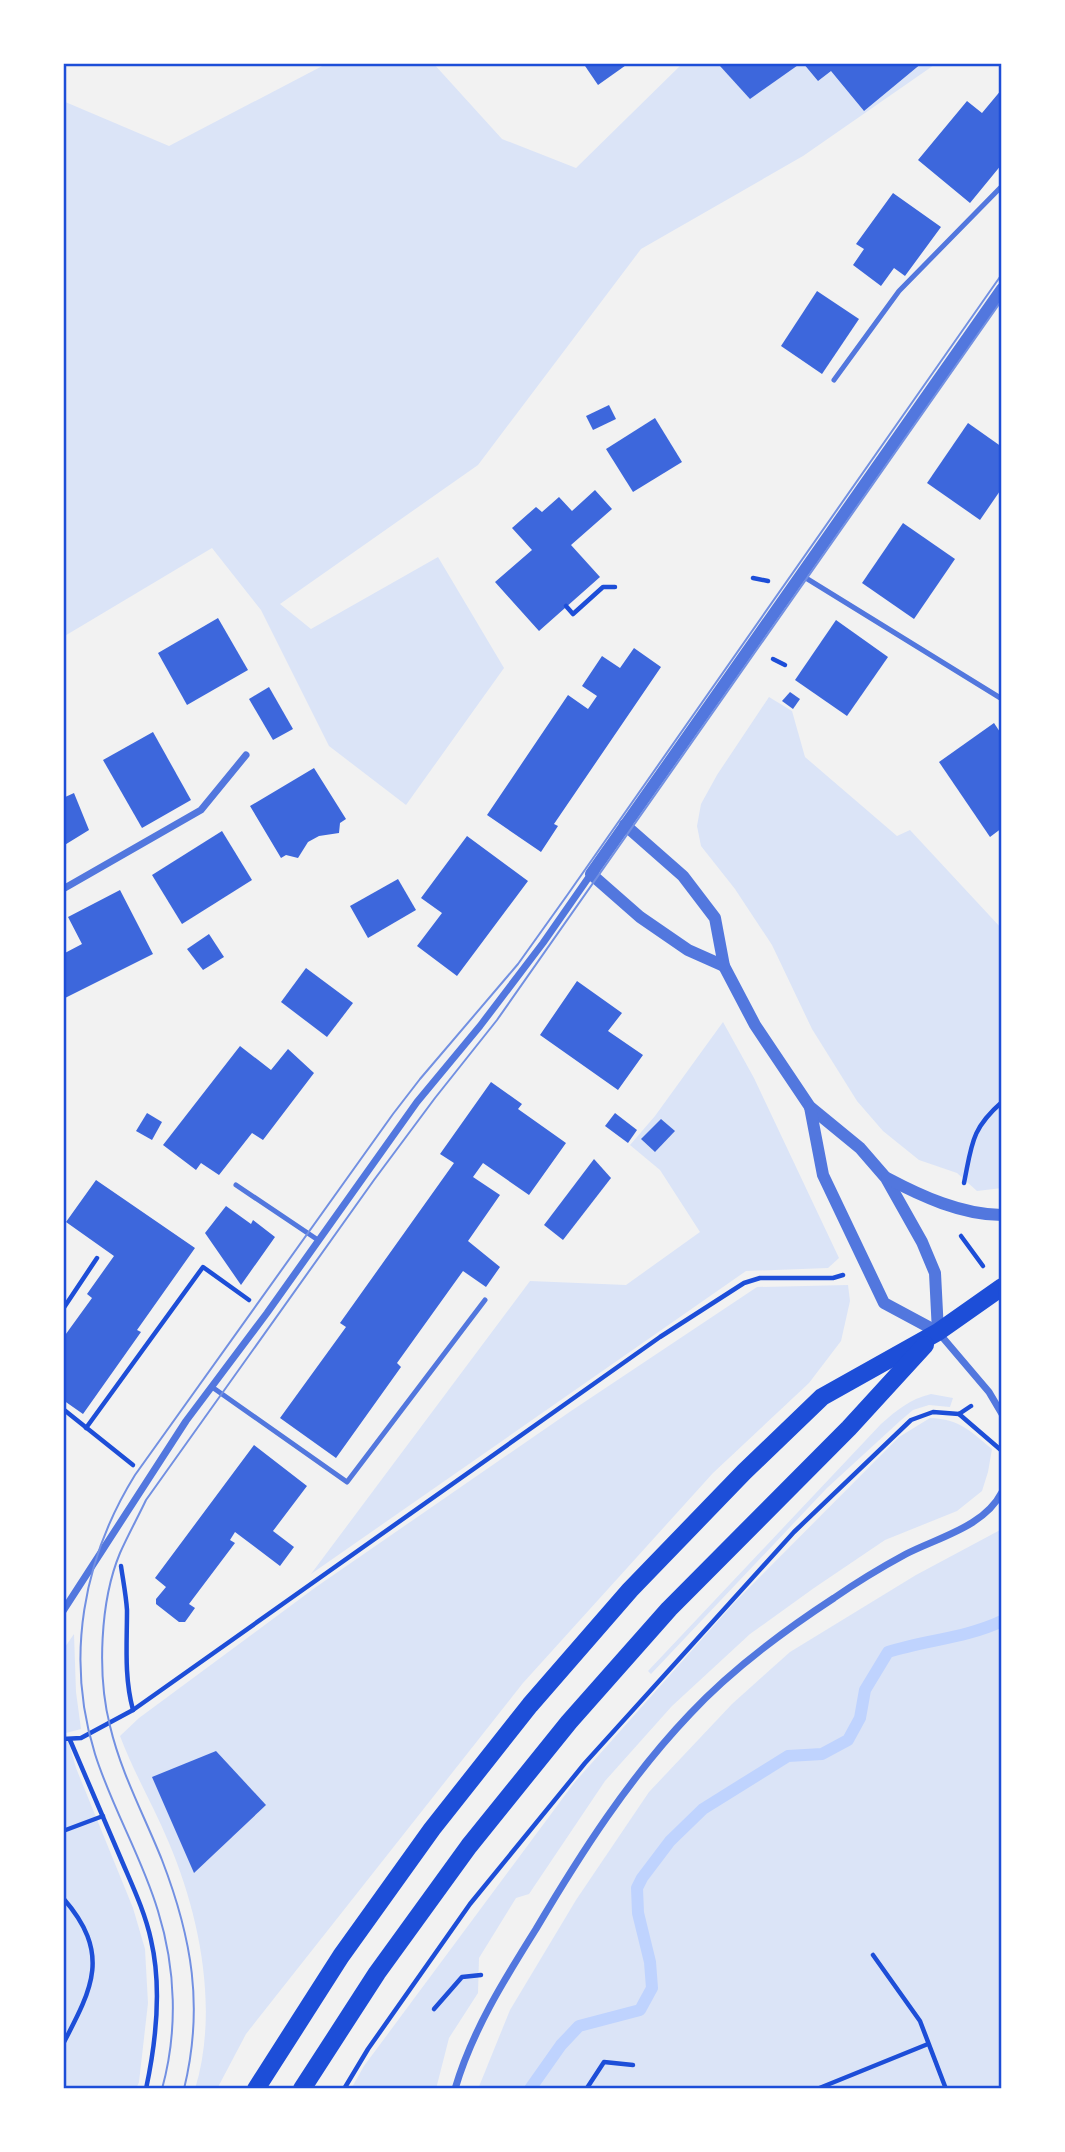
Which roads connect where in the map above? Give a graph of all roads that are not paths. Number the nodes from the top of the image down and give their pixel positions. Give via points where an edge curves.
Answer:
1 (1002, 186) edge
2 (1002, 289) edge
3 (834, 380) dead end
4 (801, 575) junction
5 (1002, 699) edge
6 (246, 755) dead end
7 (625, 825) junction
8 (590, 874) junction
9 (63, 889) edge
10 (724, 966) junction
11 (810, 1107) junction
12 (886, 1178) junction
13 (236, 1185) dead end
14 (1002, 1215) edge
15 (318, 1240) junction
16 (1001, 1288) edge
17 (485, 1300) dead end
18 (937, 1332) junction
19 (212, 1387) junction
20 (1002, 1414) edge
21 (1002, 1492) edge
22 (63, 1611) edge
23 (256, 2089) edge
24 (302, 2089) edge
25 (456, 2089) edge

1 - 3 lane via 899,291
2 - 4 street
4 - 5 lane
4 - 7 street
6 - 9 street via 201,810
7 - 8 street
7 - 10 street via 683,876 715,918
8 - 10 street via 688,950
8 - 15 street
10 - 11 street via 755,1025
11 - 12 street via 860,1148
11 - 18 street via 823,1175 884,1303
12 - 14 street via 959,1208
12 - 18 street via 935,1273
13 - 15 lane
15 - 19 street
16 - 18 main road
17 - 19 lane via 347,1482
18 - 20 street
18 - 23 main road via 822,1397 630,1590 530,1705 424,1839 341,1956
18 - 24 main road via 849,1428 669,1609 569,1722 446,1878
19 - 22 street
21 - 25 street via 995,1506 977,1520 836,1595 767,1644 690,1714 628,1787 566,1878 487,2011 464,2059

